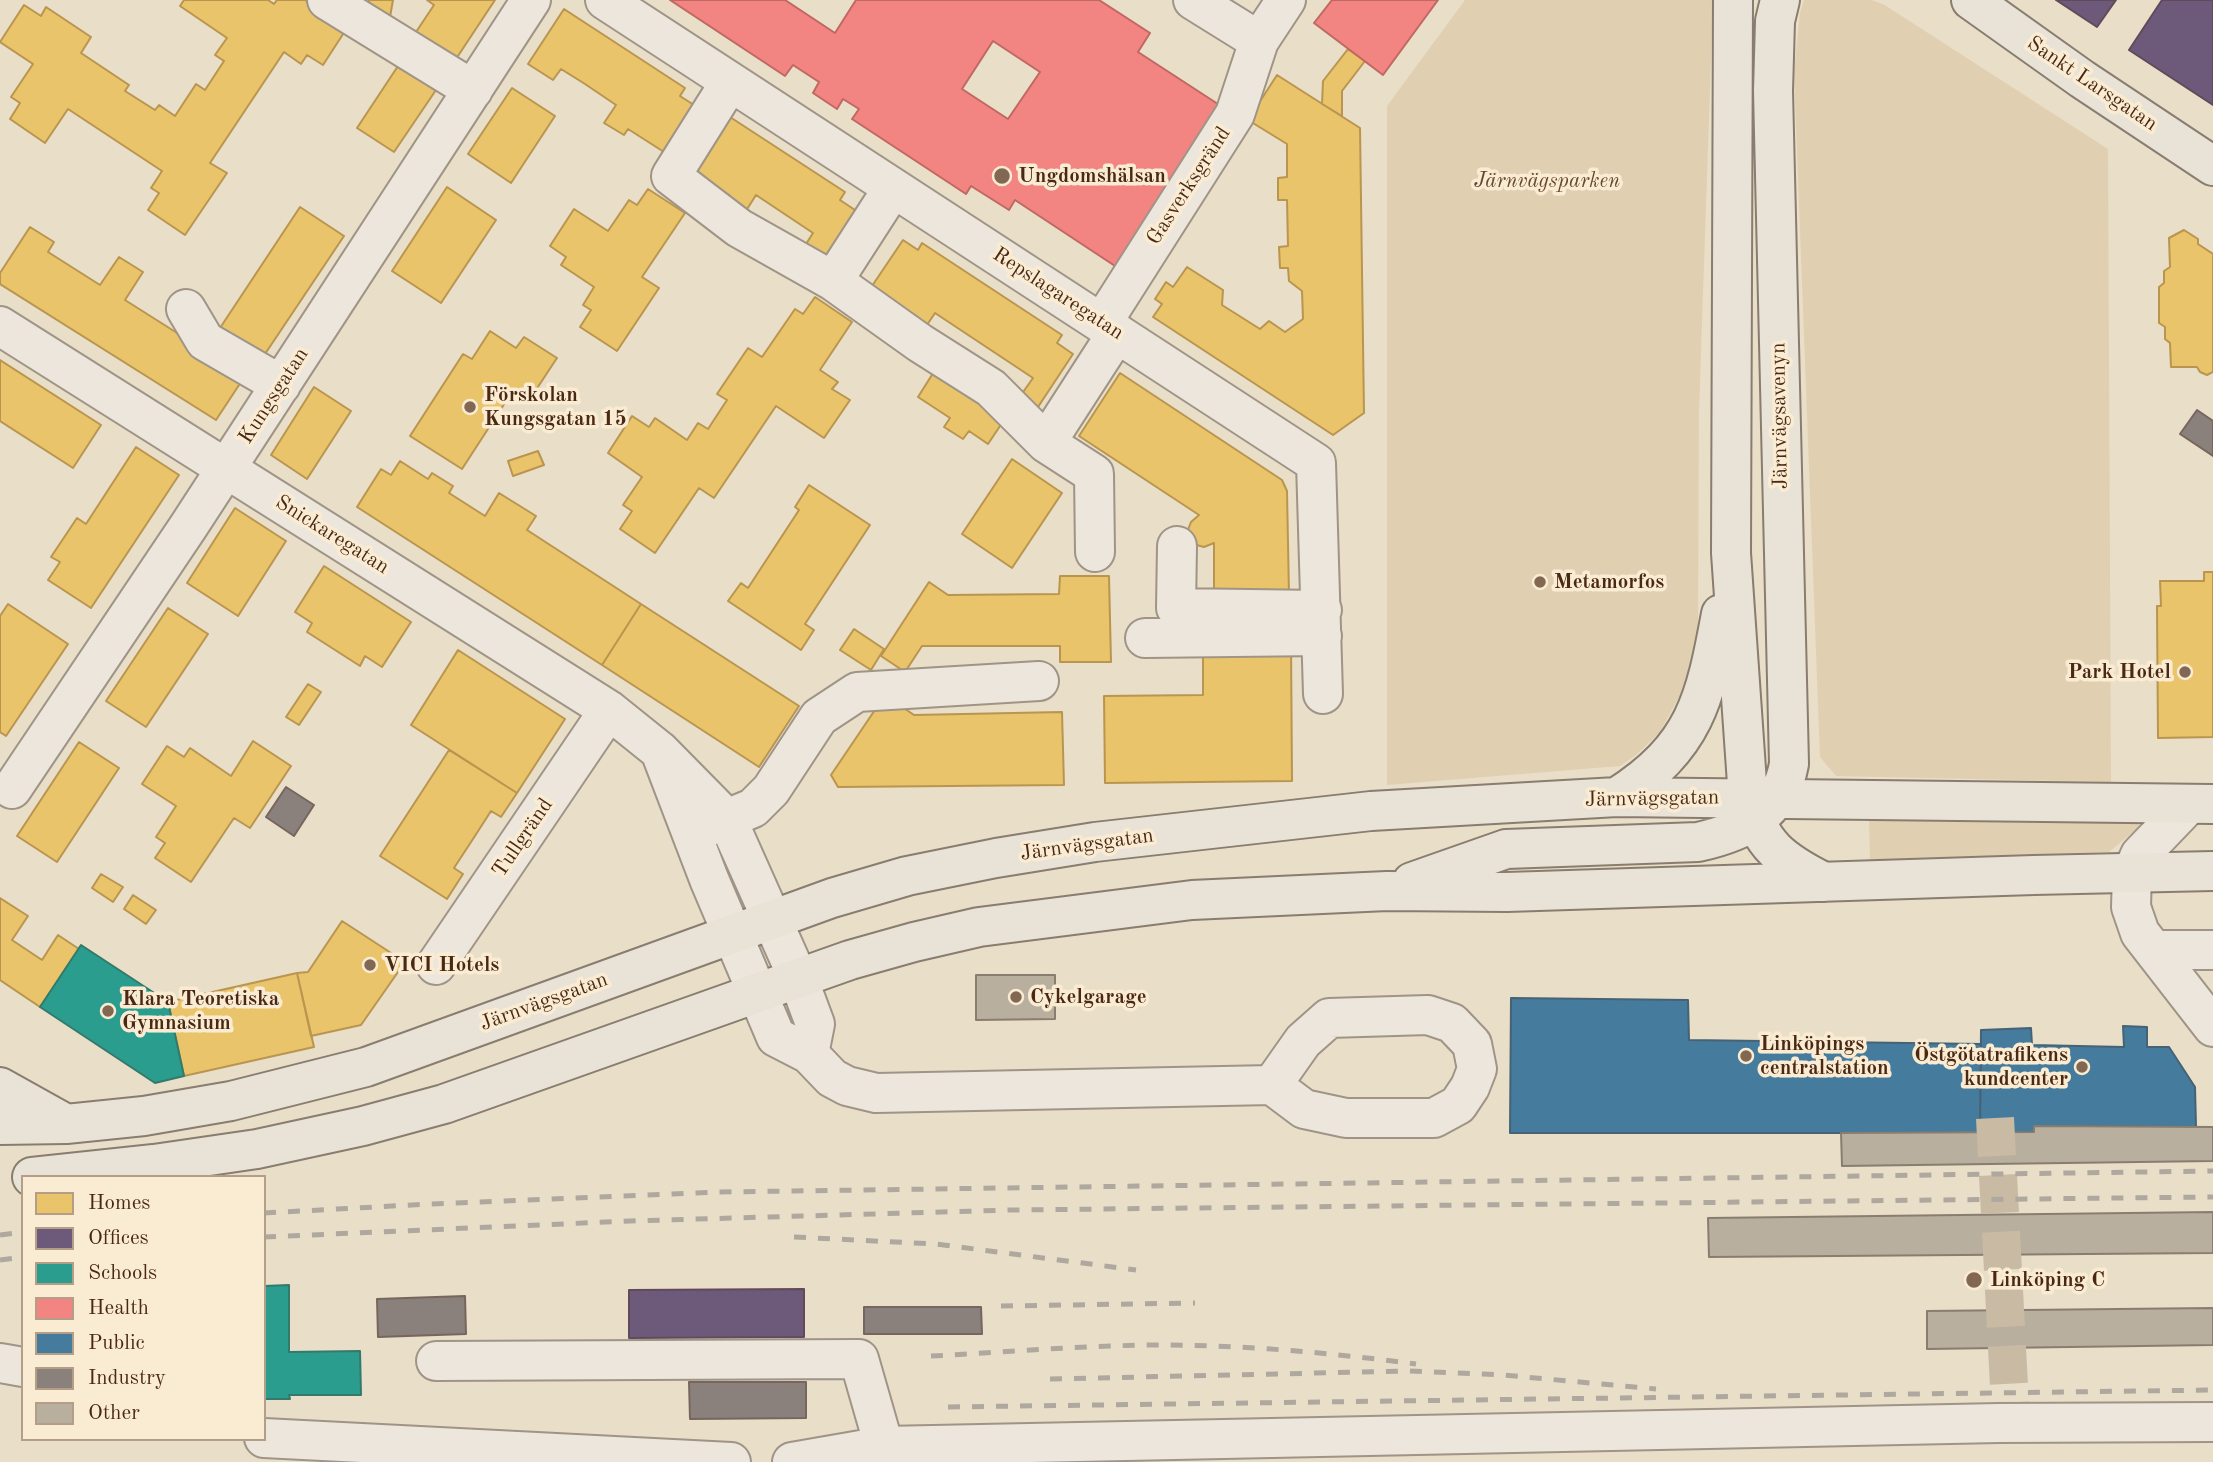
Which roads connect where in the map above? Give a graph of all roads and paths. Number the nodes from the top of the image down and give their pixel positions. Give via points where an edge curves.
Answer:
1 (327, 0) edge
2 (531, 0) edge
3 (605, 0) edge
4 (1193, 0) edge
5 (1286, 0) edge
6 (1733, 0) edge
7 (1780, 0) edge
8 (1971, 0) edge
9 (1259, 41) junction
10 (730, 82) junction
11 (473, 90) junction
12 (2213, 166) edge
13 (893, 188) junction
14 (833, 281) junction
15 (186, 309) dead end
16 (0, 326) edge
17 (1109, 328) junction
18 (281, 385) junction
19 (1046, 443) junction
20 (226, 468) junction
21 (1177, 546) dead end
22 (1095, 552) dead end
23 (1731, 553) junction
24 (1322, 623) junction
25 (1145, 638) dead end
26 (1039, 681) dead end
27 (1323, 694) dead end
28 (609, 710) junction
29 (660, 751) junction
30 (12, 789) dead end
31 (1617, 797) junction
32 (2201, 805) edge
33 (1759, 806) junction
34 (727, 819) junction
35 (691, 833) junction
36 (2213, 871) edge
37 (2132, 873) junction
38 (1824, 882) junction
39 (1387, 891) junction
40 (772, 918) junction
41 (732, 933) junction
42 (2154, 950) junction
43 (2213, 950) edge
44 (436, 965) dead end
45 (799, 978) junction
46 (756, 992) junction
47 (2208, 1015) edge
48 (809, 1054) junction
49 (1272, 1085) junction
50 (0, 1087) edge
51 (66, 1124) junction
52 (0, 1125) edge
53 (51, 1175) edge
54 (21, 1178) edge
55 (0, 1180) edge
56 (436, 1361) dead end
57 (0, 1363) edge
58 (21, 1367) edge
59 (2213, 1422) edge
60 (266, 1438) edge
61 (884, 1446) junction
62 (731, 1462) edge
63 (792, 1462) edge

1 - 11 street
2 - 11 street, Kungsgatan
3 - 10 street, Repslagaregatan
4 - 9 street
5 - 9 street, Gasverksgränd
6 - 23 main road
7 - 33 main road, Järnvägsavenyn via 1773,91 1789,764 1786,780
8 - 12 main road, Sankt Larsgatan
9 - 17 street, Gasverksgränd via 1235,114
10 - 13 street, Repslagaregatan
10 - 14 street via 671,176 739,228
11 - 18 street, Kungsgatan
13 - 14 street
13 - 17 street, Repslagaregatan
14 - 19 street via 991,387
15 - 18 street via 205,341
16 - 20 street, Snickaregatan
17 - 19 street, Gasverksgränd
17 - 24 street, Repslagaregatan via 1316,463
18 - 20 street, Kungsgatan
19 - 22 street via 1094,474
20 - 28 street, Snickaregatan
20 - 30 street, Kungsgatan
21 - 24 street via 1176,608
23 - 31 main road via 1713,658 1686,733 1646,778
23 - 33 main road
24 - 25 street
24 - 27 street, Repslagaregatan
26 - 34 street via 857,692 819,717 771,790 753,808
28 - 29 street, Snickaregatan
28 - 44 street, Tullgränd
29 - 34 street, Snickaregatan
29 - 35 street
31 - 33 main road, Järnvägsgatan
31 - 40 main road, Järnvägsgatan via 1371,811 1095,842 907,876
32 - 33 main road, Järnvägsgatan
32 - 37 street via 2140,855
33 - 38 main road via 1772,847 1792,866
33 - 39 main road, Järnvägsgatan via 1739,831 1698,842 1506,849
34 - 35 street
34 - 40 street, Snickaregatan
35 - 41 street
36 - 37 main road, Järnvägsgatan
37 - 38 main road, Järnvägsgatan
37 - 42 street via 2131,907 2140,933
38 - 39 main road, Järnvägsgatan
39 - 45 main road, Järnvägsgatan via 1192,900 979,927
40 - 41 main road, Järnvägsgatan
40 - 45 street, Snickaregatan
41 - 46 street
41 - 51 main road, Järnvägsgatan via 366,1067 230,1101
42 - 43 street
42 - 47 street
45 - 46 main road, Järnvägsgatan
45 - 48 street, Snickaregatan via 815,1024
46 - 48 street via 776,1038
46 - 53 main road, Järnvägsgatan via 444,1104 363,1126 257,1149
48 - 49 street via 832,1078 876,1093
49 - 49 street via 1304,1109 1346,1118 1434,1118 1458,1105 1477,1069 1472,1044 1452,1023 1428,1015 1329,1018 1303,1041
50 - 51 main road
51 - 52 main road, Järnvägsgatan
54 - 55 main road
56 - 61 street via 859,1359
57 - 58 street
59 - 61 street
60 - 62 street
61 - 63 street

